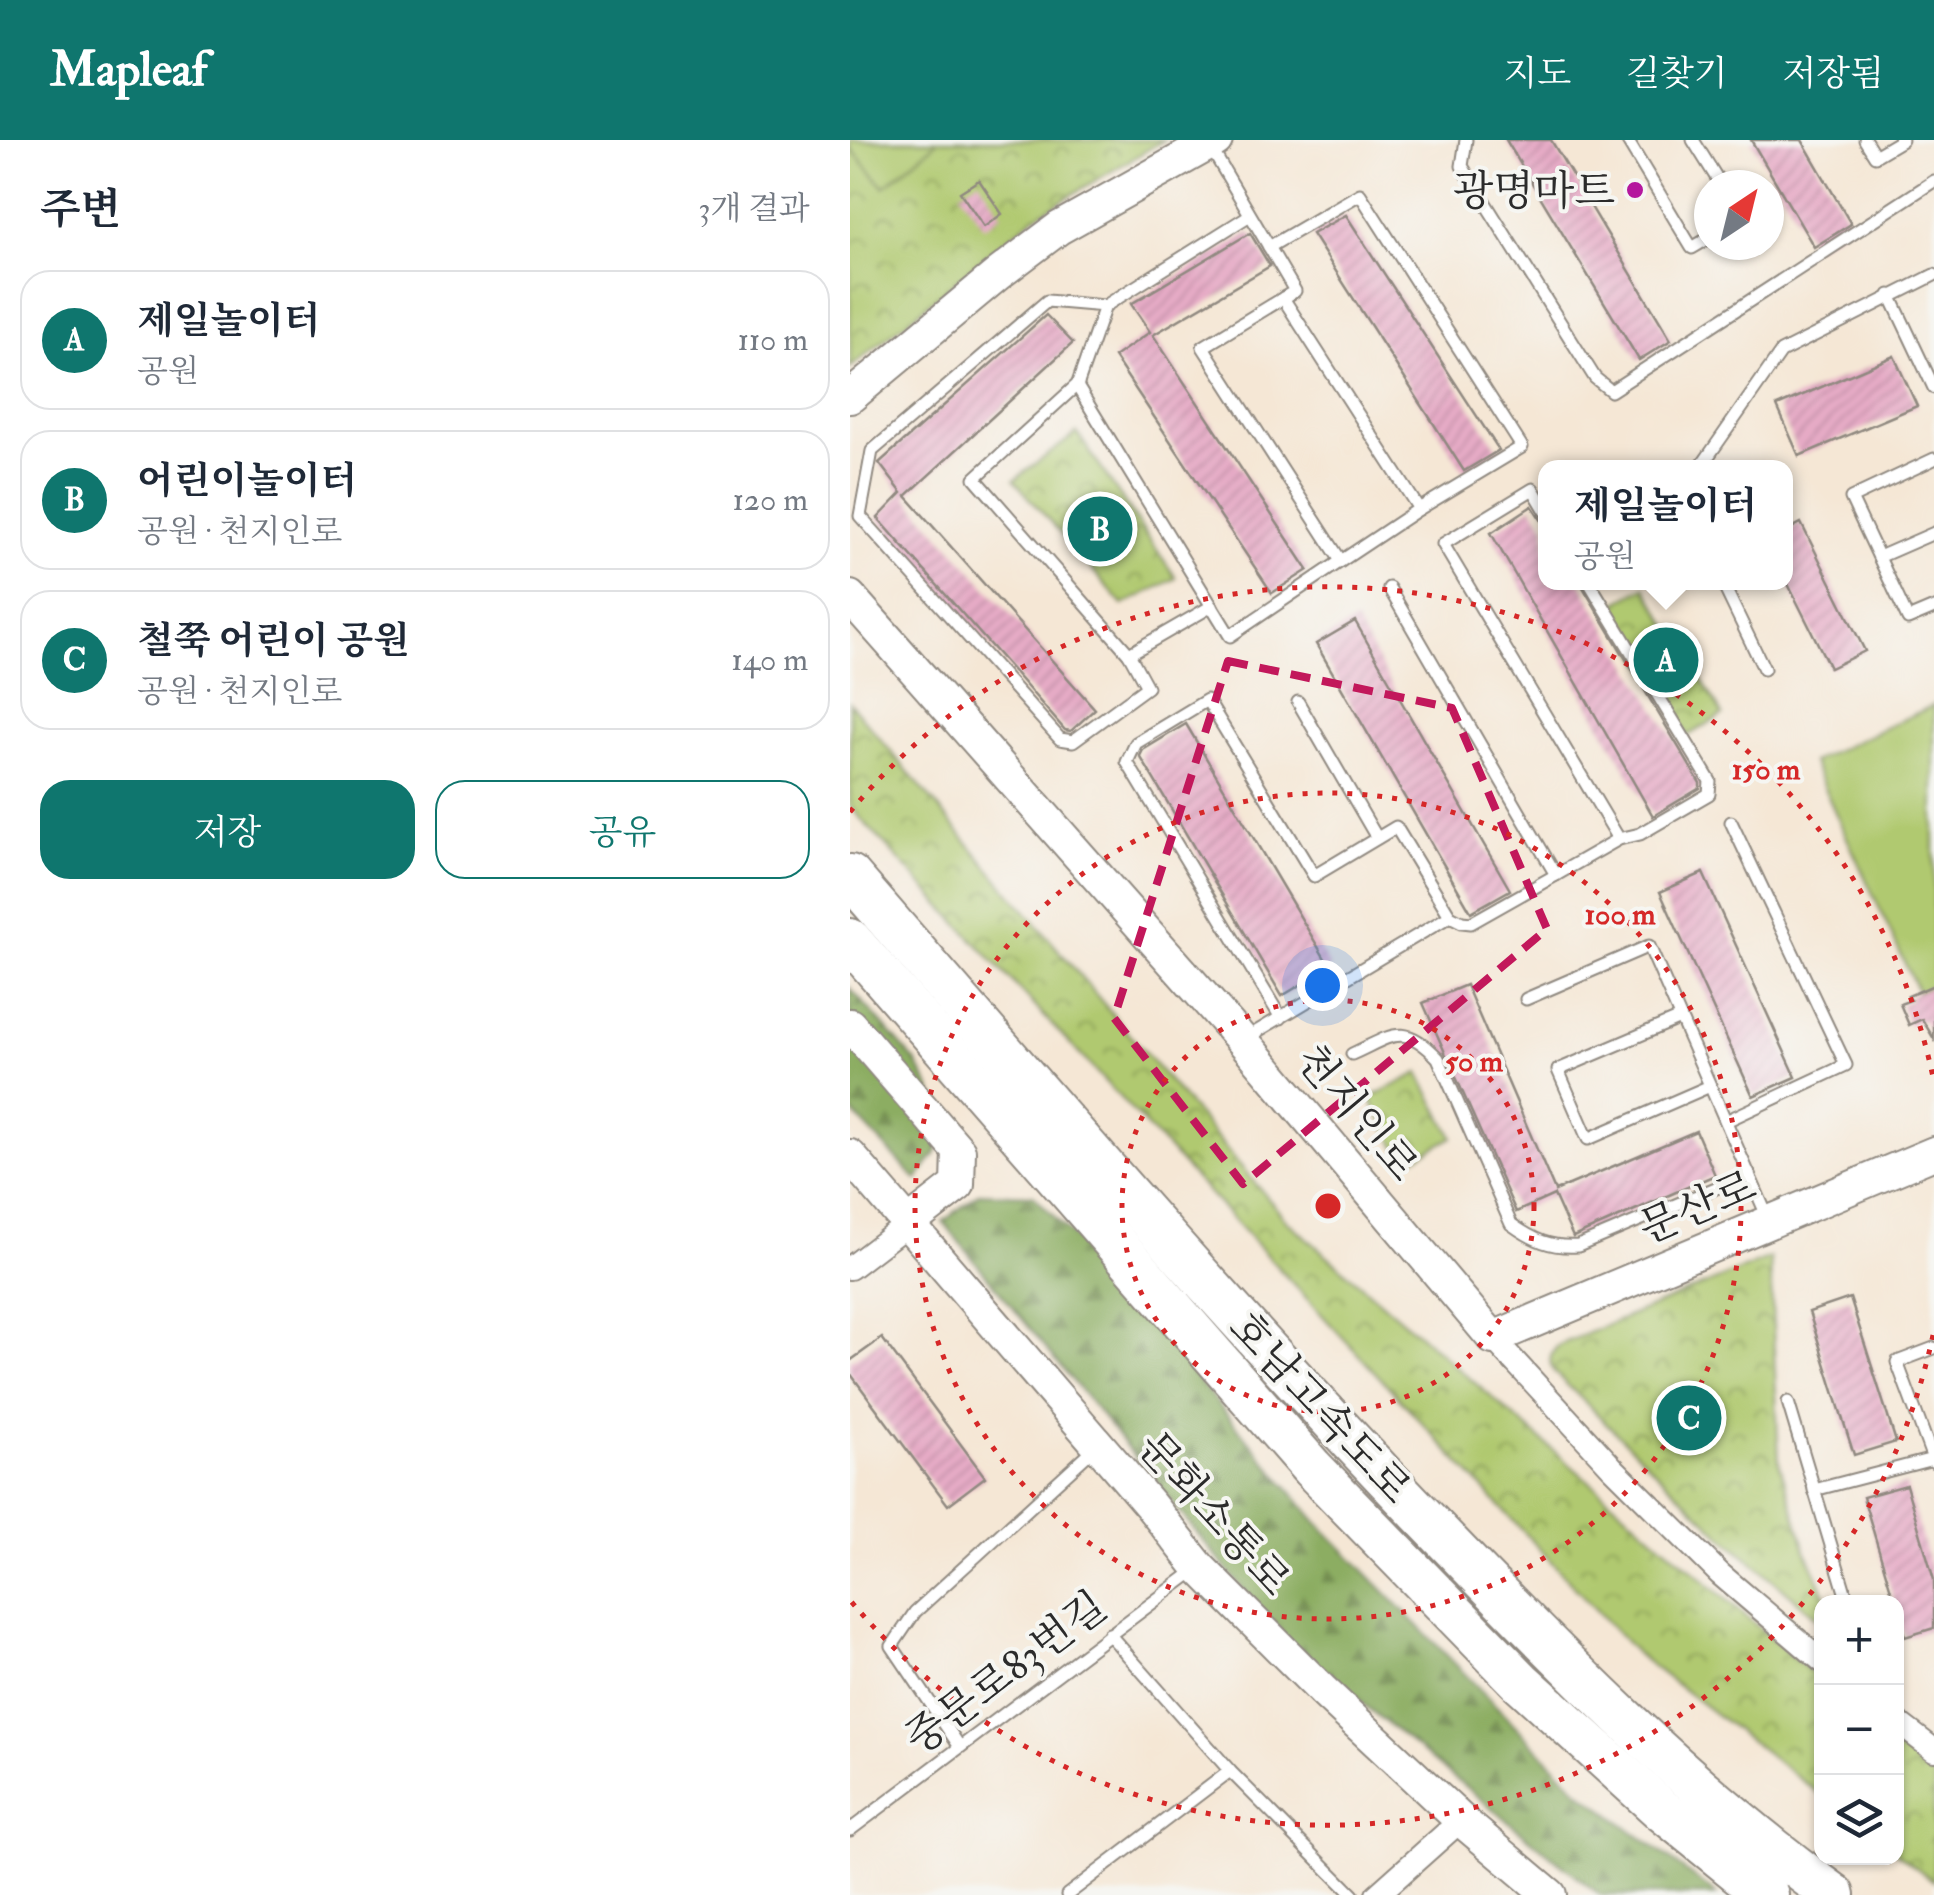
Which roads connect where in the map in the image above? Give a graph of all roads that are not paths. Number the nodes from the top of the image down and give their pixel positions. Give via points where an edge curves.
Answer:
1 (1466, 140) edge
2 (1626, 140) edge
3 (1693, 140) edge
4 (1865, 140) edge
5 (1902, 140) edge
6 (1212, 142) edge
7 (1712, 170) edge
8 (1934, 180) edge
9 (1250, 215) junction
10 (1694, 247) edge
11 (1269, 248) junction
12 (1934, 275) edge
13 (1890, 295) junction
14 (1283, 298) junction
15 (1105, 306) junction
16 (1078, 384) junction
17 (1934, 388) edge
18 (850, 398) edge
19 (1934, 459) edge
20 (1706, 460) edge
21 (1538, 497) edge
22 (1419, 509) junction
23 (1934, 532) edge
24 (1879, 557) junction
25 (1341, 562) junction
26 (1388, 588) dead end
27 (1594, 590) edge
28 (1726, 590) edge
29 (850, 596) edge
30 (1212, 606) junction
31 (1934, 608) edge
32 (1129, 654) junction
33 (1764, 669) dead end
34 (1298, 702) dead end
35 (1730, 822) dead end
36 (1377, 838) junction
37 (1619, 839) junction
38 (1556, 874) junction
39 (850, 876) edge
40 (1450, 916) junction
41 (850, 940) edge
42 (1526, 999) dead end
43 (1281, 1018) junction
44 (1680, 1018) junction
45 (850, 1025) edge
46 (1242, 1040) junction
47 (1352, 1054) dead end
48 (1710, 1086) junction
49 (1726, 1121) junction
50 (1934, 1153) edge
51 (850, 1156) edge
52 (1749, 1174) junction
53 (1770, 1222) junction
54 (910, 1223) junction
55 (850, 1268) edge
56 (1493, 1338) junction
57 (1934, 1348) edge
58 (1788, 1402) dead end
59 (1098, 1445) junction
60 (1933, 1461) edge
61 (1814, 1490) junction
62 (1199, 1567) junction
63 (1846, 1595) edge
64 (1109, 1634) junction
65 (1814, 1654) edge
66 (1904, 1728) edge
67 (960, 1747) junction
68 (1934, 1750) edge
69 (1230, 1771) junction
70 (1461, 1820) junction
71 (850, 1830) edge
72 (1067, 1895) edge
73 (1353, 1895) edge
74 (1376, 1895) edge
75 (1550, 1895) edge
76 (1766, 1895) edge
77 (1834, 1895) edge

1 - 8 lane via 1462,166 1594,378 1611,391
2 - 10 lane
3 - 7 lane
4 - 5 lane via 1875,156
6 - 9 lane
6 - 18 street via 994,269
9 - 11 lane
9 - 15 lane
11 - 14 lane via 1294,290
11 - 22 lane via 1360,194 1522,447
12 - 13 lane
13 - 17 lane
13 - 20 lane via 1782,352
14 - 22 lane
14 - 25 lane via 1204,348
15 - 16 lane
15 - 32 lane via 1047,301 872,451 860,516 1060,739 1073,740 1147,687
16 - 30 lane
16 - 32 lane via 975,478
19 - 24 lane via 1851,498
21 - 37 lane via 1533,489 1444,544
22 - 25 lane
23 - 24 lane
24 - 31 lane via 1908,619
25 - 30 lane via 1230,636
26 - 38 lane
27 - 37 lane via 1710,781 1710,794
28 - 33 lane
29 - 46 street, 천지인로
30 - 32 lane
34 - 36 lane
35 - 49 lane via 1846,1065
36 - 40 lane via 1396,827
36 - 43 lane via 1314,876 1207,700 1136,743 1127,762
37 - 38 lane
38 - 40 lane via 1471,923
39 - 77 highway, 호남고속도로 via 1337,1428 1556,1655 1676,1767
40 - 43 lane
41 - 76 highway, 호남고속도로 via 1312,1468 1520,1681
42 - 44 lane via 1648,946
43 - 46 lane
44 - 48 lane
44 - 48 lane via 1558,1070 1588,1139
45 - 54 street via 959,1151 958,1185
46 - 56 street, 천지인로
47 - 52 lane via 1396,1034 1419,1038 1438,1058 1511,1224 1531,1239 1578,1246
48 - 49 lane
49 - 52 lane
50 - 53 street, 문산로
51 - 54 street, 문화소통로
52 - 53 lane
53 - 56 street, 문산로
54 - 55 street
54 - 59 street, 문화소통로
56 - 65 street, 천지인로 via 1706,1561
57 - 60 lane via 1897,1362
58 - 61 lane
59 - 62 street, 문화소통로
59 - 67 lane via 915,1612 892,1646
60 - 61 lane
61 - 63 lane
62 - 64 lane, 중문로83번길
62 - 70 street, 문화소통로
64 - 67 lane, 중문로83번길
64 - 69 lane
66 - 68 street
67 - 71 lane, 중문로83번길
69 - 72 lane
69 - 73 lane
70 - 74 street
70 - 75 street, 문화소통로

